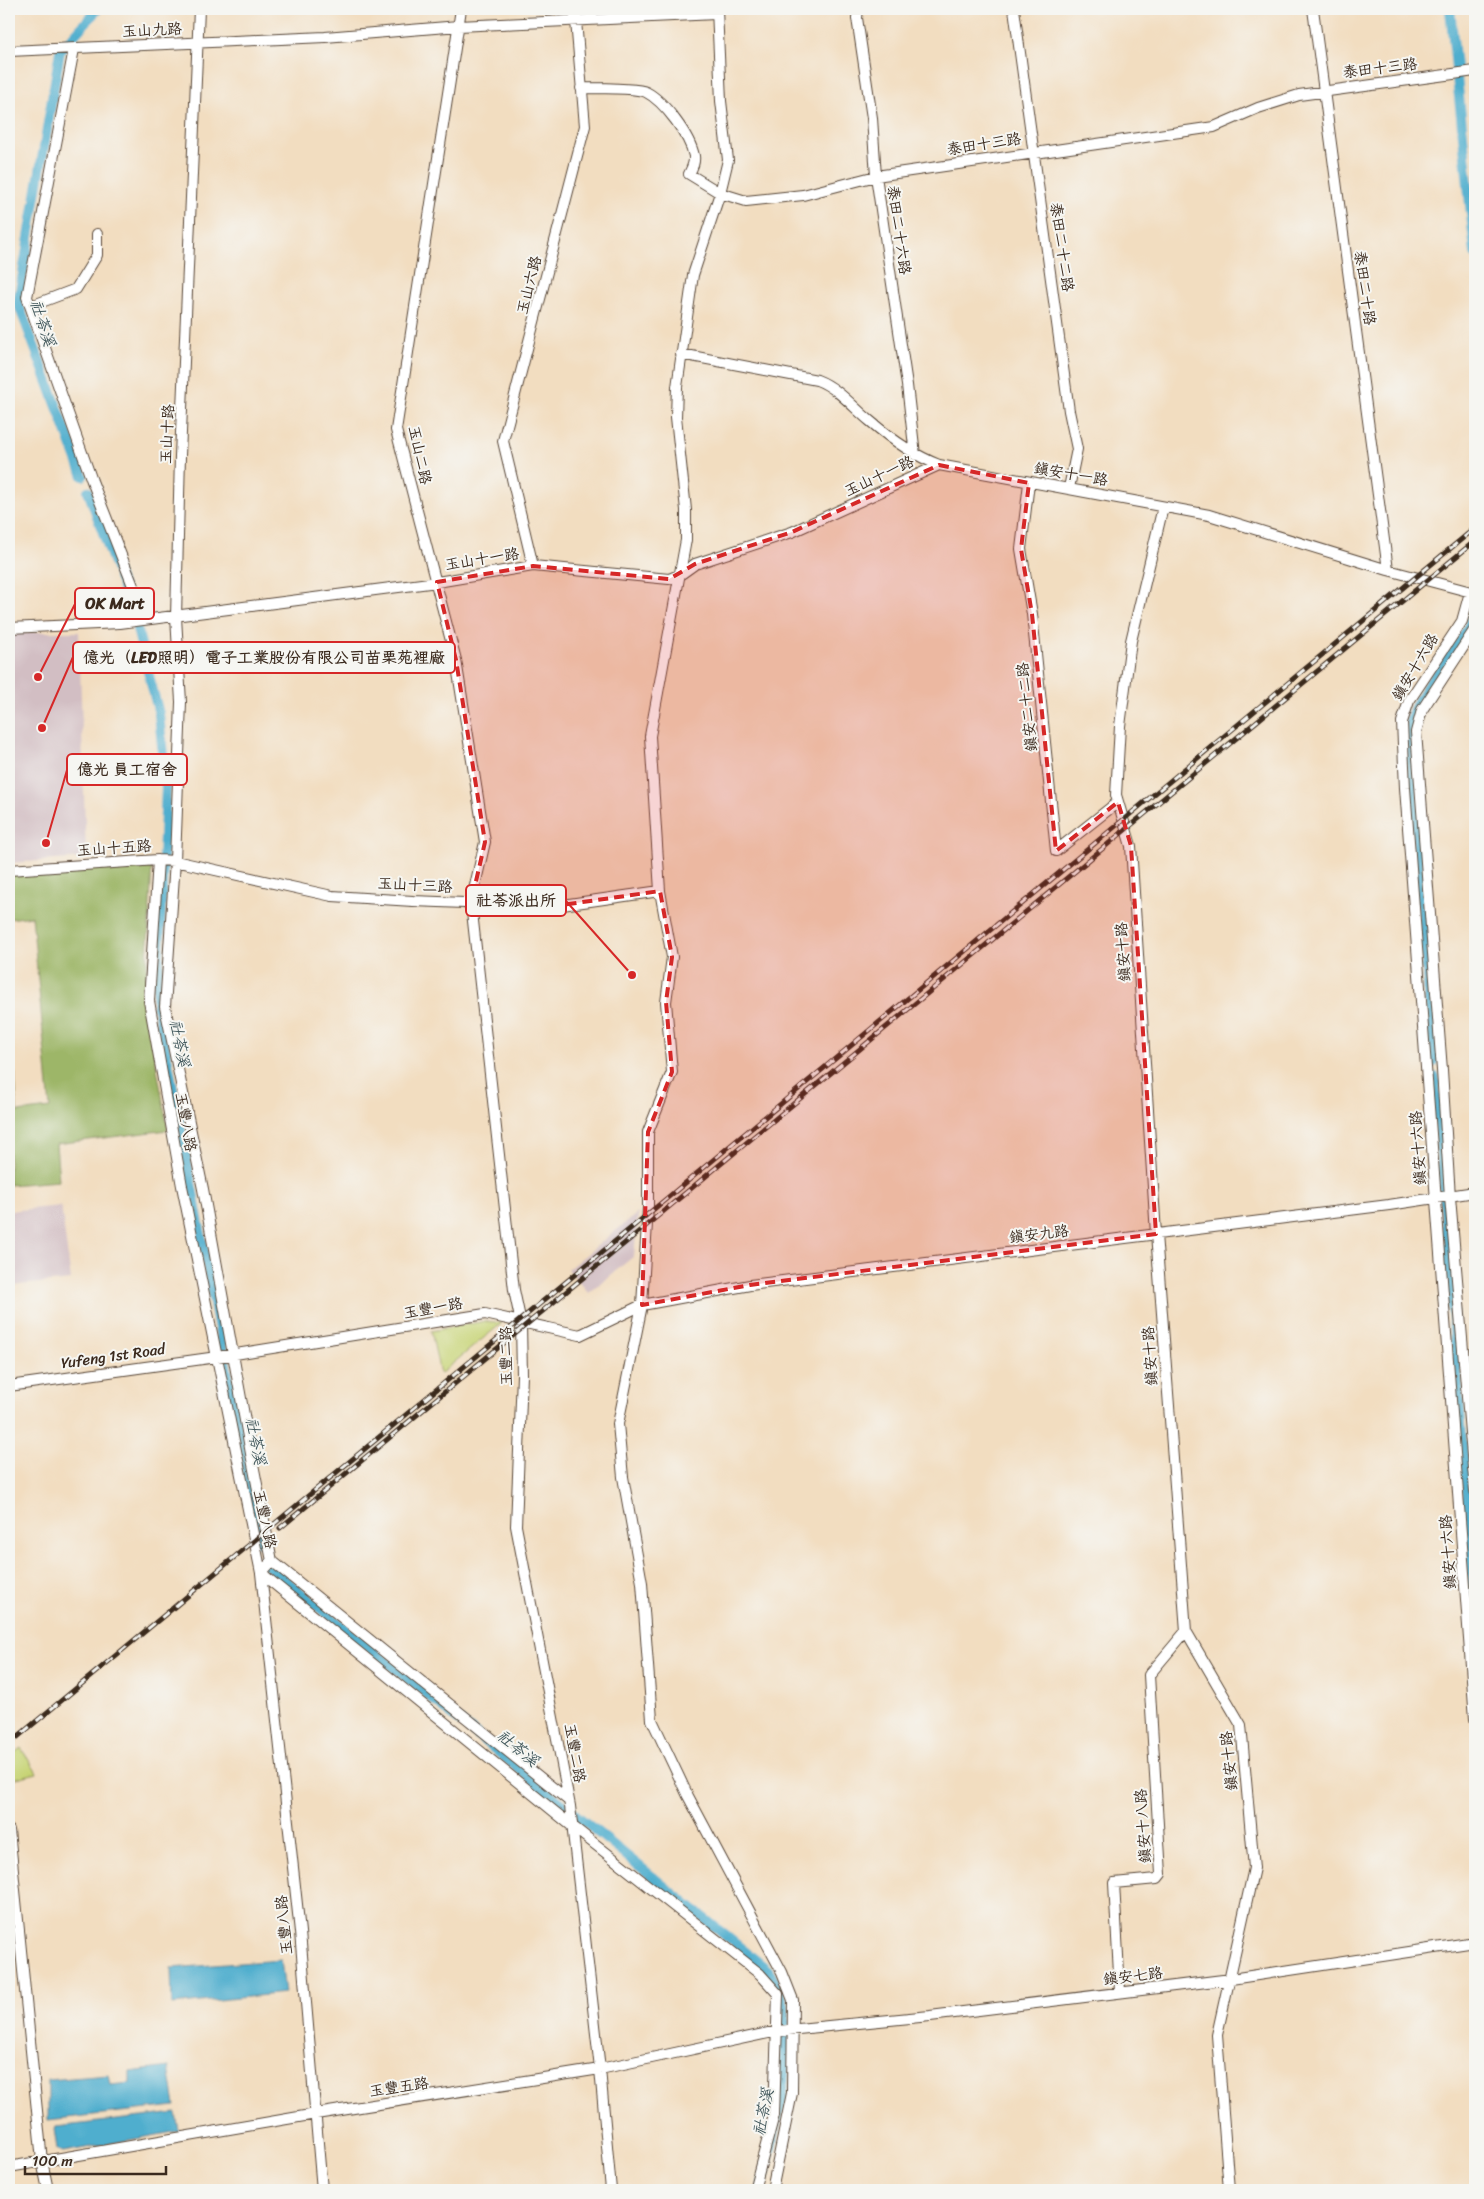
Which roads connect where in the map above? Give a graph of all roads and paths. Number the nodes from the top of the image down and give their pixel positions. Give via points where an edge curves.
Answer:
1 (199, 9) edge
2 (461, 9) edge
3 (575, 9) edge
4 (858, 9) edge
5 (1014, 9) edge
6 (1313, 9) edge
7 (717, 11) edge
8 (576, 21) junction
9 (459, 26) junction
10 (197, 43) junction
11 (74, 48) junction
12 (9, 51) edge
13 (1470, 72) edge
14 (581, 88) junction
15 (1324, 91) junction
16 (1034, 152) junction
17 (876, 176) junction
18 (720, 193) junction
19 (97, 234) dead end
20 (31, 306) junction
21 (681, 354) junction
22 (915, 455) junction
23 (939, 465) junction
24 (1029, 483) junction
25 (1069, 488) junction
26 (1163, 507) junction
27 (533, 566) junction
28 (1388, 570) junction
29 (681, 574) junction
30 (437, 582) junction
31 (1472, 593) edge
32 (176, 617) junction
33 (146, 619) junction
34 (9, 628) edge
35 (1475, 629) edge
36 (1118, 802) junction
37 (166, 861) junction
38 (9, 870) edge
39 (660, 892) junction
40 (471, 903) junction
41 (1475, 1192) edge
42 (1442, 1198) junction
43 (1156, 1234) junction
44 (642, 1305) junction
45 (521, 1323) junction
46 (225, 1355) junction
47 (9, 1386) edge
48 (1475, 1491) edge
49 (267, 1567) junction
50 (1186, 1632) junction
51 (1475, 1719) edge
52 (569, 1803) junction
53 (571, 1821) junction
54 (9, 1830) edge
55 (1475, 1942) edge
56 (1231, 1979) junction
57 (1120, 1992) junction
58 (793, 2030) junction
59 (778, 2031) junction
60 (600, 2069) junction
61 (316, 2114) junction
62 (42, 2161) junction
63 (9, 2168) edge
64 (48, 2190) edge
65 (322, 2190) edge
66 (611, 2190) edge
67 (754, 2190) edge
68 (772, 2190) edge
69 (1229, 2190) edge

1 - 10 street, 玉山十路
2 - 9 street, 玉山二路
3 - 8 street, 玉山六路
4 - 17 street, 泰田二十六路
5 - 16 street, 泰田二十二路
6 - 15 street, 泰田二十路
7 - 8 street, 玉山九路
7 - 18 street via 721,100 728,160
8 - 9 street, 玉山九路
8 - 14 street, 玉山六路
9 - 10 street, 玉山九路
9 - 30 street, 玉山二路 via 396,430
10 - 11 street, 玉山九路
10 - 32 street, 玉山十路
11 - 12 street, 玉山九路
11 - 20 street via 27,297
13 - 15 street, 泰田十三路
14 - 18 street, 泰田十三路 via 645,91 670,114 685,135 694,156 694,166 689,174
14 - 27 street, 玉山六路 via 585,126 503,441
15 - 16 street, 泰田十三路 via 1258,108 1214,127
15 - 28 street, 泰田二十路
16 - 17 street, 泰田十三路
16 - 25 street, 泰田二十二路 via 1069,410 1078,449
17 - 18 street, 泰田十三路 via 803,194 765,199 746,201
17 - 22 street, 泰田二十六路
18 - 21 street via 693,275
19 - 20 street via 97,255 76,289
20 - 33 street via 92,481
21 - 22 street, 鎮安十一路 via 829,385
21 - 29 street via 676,416 686,510
22 - 23 street, 鎮安十一路
23 - 24 street, 鎮安十一路
23 - 29 street, 玉山十一路 via 792,532 695,564
24 - 25 street, 鎮安十一路
24 - 36 street, 鎮安二十二路 via 1021,549 1032,614 1056,850
25 - 26 street, 鎮安十一路
26 - 28 street, 鎮安十一路 via 1209,515
26 - 36 street, 鎮安十路 via 1131,641 1120,726
27 - 29 street, 玉山十一路 via 669,579
27 - 30 street, 玉山十一路
28 - 31 street, 鎮安十一路
29 - 39 street via 650,736
30 - 32 street, 玉山十一路
30 - 40 street, 玉山二路 via 456,660 485,842
31 - 42 street, 鎮安十六路 via 1462,621 1408,701 1402,722 1405,788
32 - 33 street, 玉山十一路
32 - 37 street, 玉山十路 via 181,702
33 - 34 street, 玉山十一路 via 120,624
35 - 42 street via 1422,710 1416,732
36 - 43 street, 鎮安十路 via 1131,846
37 - 38 street, 玉山十五路
37 - 40 street, 玉山十三路 via 332,896
37 - 46 street via 165,1007 203,1188
37 - 46 street, 玉豐八路 via 149,1001 182,1186
39 - 40 street, 玉山十三路 via 555,906
39 - 44 street via 672,957 666,1002 672,1066 648,1132 648,1207
40 - 45 street, 玉豐二路 via 514,1290
41 - 42 street, 鎮安九路
42 - 43 street, 鎮安九路
42 - 48 street
42 - 51 street, 鎮安十六路
43 - 44 street, 鎮安九路 via 750,1285
43 - 50 street, 鎮安十路
44 - 45 street, 玉豐一路 via 580,1335
44 - 58 street via 618,1424 623,1477 642,1583 652,1720 688,1796 782,1972 793,2000
45 - 46 street, 玉豐一路 via 484,1314
45 - 52 street, 玉豐二路 via 516,1526
46 - 47 street, Yufeng 1st Road
46 - 49 street, 玉豐八路
46 - 49 street
49 - 52 street
49 - 53 street
49 - 61 street, 玉豐八路
50 - 56 street, 鎮安十路 via 1241,1725 1254,1868
50 - 57 street, 鎮安十八路 via 1149,1675 1161,1874 1157,1879 1114,1883
52 - 53 street, 玉豐二路
53 - 59 street via 760,1974 778,1994
53 - 60 street
54 - 62 street
55 - 56 street, 鎮安七路
56 - 57 street, 鎮安七路
56 - 69 street, 鎮安十路 via 1217,2035
57 - 58 street, 鎮安七路
58 - 59 street, 玉豐五路
58 - 68 street via 792,2093
59 - 60 street, 玉豐五路
59 - 67 street via 774,2115
60 - 61 street, 玉豐五路
60 - 66 street
61 - 62 street, 玉豐五路
61 - 65 street, 玉豐八路
62 - 63 street, 玉豐五路
62 - 64 street

